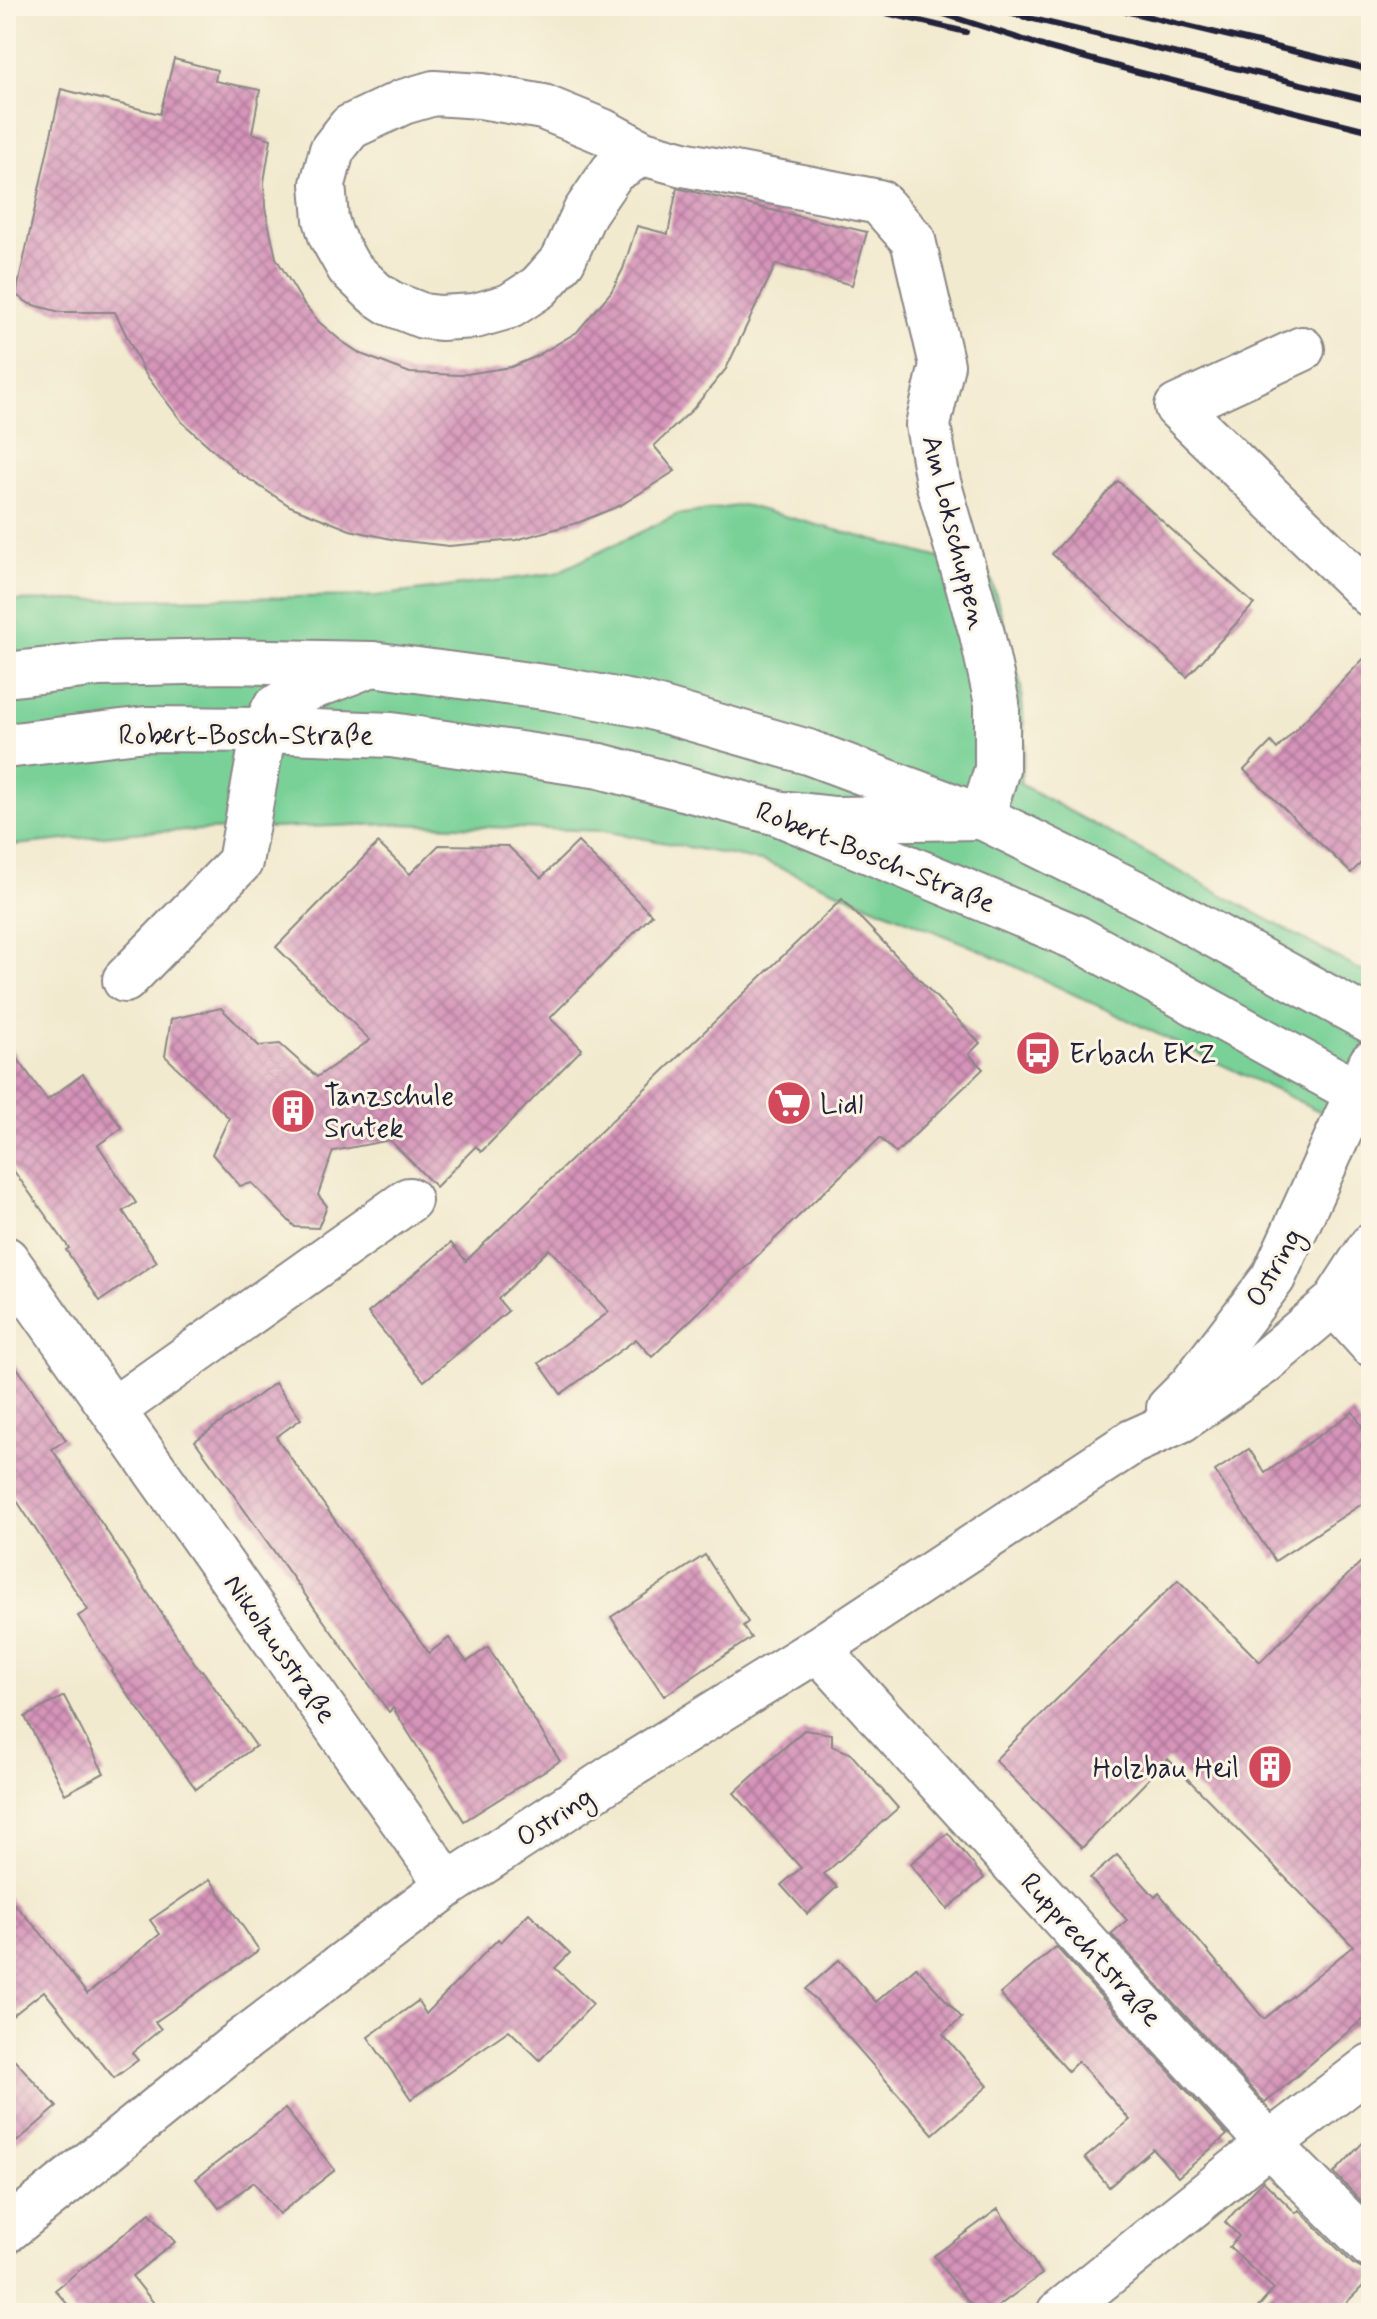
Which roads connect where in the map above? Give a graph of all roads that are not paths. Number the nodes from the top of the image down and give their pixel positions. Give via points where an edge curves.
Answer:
1 (643, 153) junction
2 (1302, 349) dead end
3 (1371, 595) edge
4 (372, 664) junction
5 (6, 675) edge
6 (264, 730) junction
7 (6, 746) edge
8 (778, 813) junction
9 (982, 817) junction
10 (125, 980) dead end
11 (1371, 1021) edge
12 (1367, 1085) edge
13 (409, 1200) dead end
14 (1371, 1246) edge
15 (6, 1259) edge
16 (1334, 1303) junction
17 (1371, 1344) edge
18 (113, 1410) junction
19 (1132, 1442) junction
20 (818, 1649) junction
21 (448, 1885) junction
22 (1371, 2066) edge
23 (1269, 2144) junction
24 (8, 2225) edge
25 (1371, 2246) edge
26 (1059, 2313) edge

1 - 1 street, Am Lokschuppen via 543,107 434,93 350,127 329,161 323,184 326,219 349,268 390,303 423,316 475,316 510,306 539,287 563,260 585,212 613,171
1 - 9 street, Am Lokschuppen via 879,202 913,240 942,365 928,425 935,468 997,703 997,769
2 - 3 street via 1177,407
4 - 5 street via 100,664
4 - 6 street via 300,692 274,709
4 - 9 street via 648,706 808,752
6 - 7 street, Robert-Bosch-Straße via 146,729
6 - 8 street, Robert-Bosch-Straße via 391,735 600,766
6 - 10 street via 240,862
8 - 9 street via 835,819
8 - 12 street, Robert-Bosch-Straße via 1077,938
9 - 11 street via 1156,903
12 - 19 street, Ostring via 1273,1278 1191,1386
13 - 18 street
14 - 16 street, Ostring
15 - 18 street, Nikolausstraße
16 - 17 street
16 - 19 street, Ostring via 1205,1404
18 - 21 street, Nikolausstraße
19 - 20 street, Ostring
20 - 21 street, Ostring
20 - 23 street, Rupprechtstraße
21 - 24 street, Ostring
22 - 23 street
23 - 25 street, Rupprechtstraße
23 - 26 street

